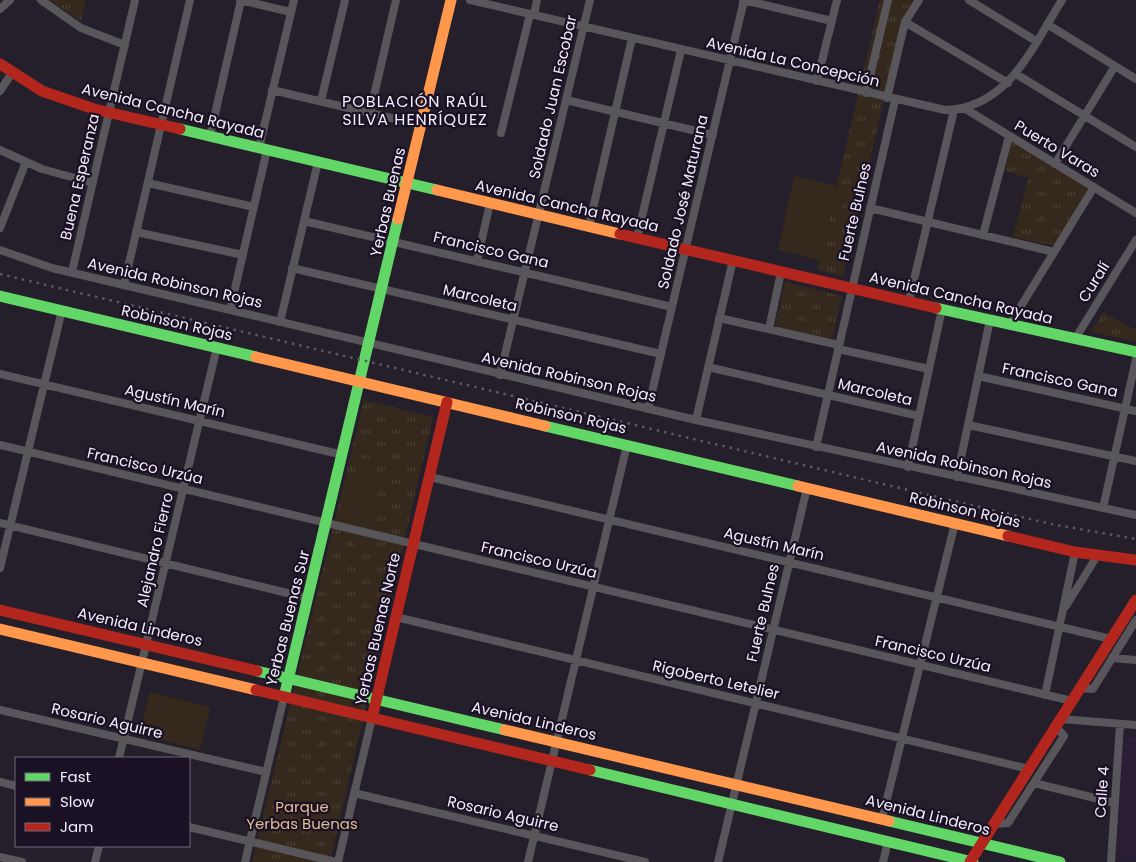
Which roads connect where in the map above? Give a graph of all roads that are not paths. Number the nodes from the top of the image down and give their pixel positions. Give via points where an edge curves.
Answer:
1 (10, 0) edge
2 (41, 0) edge
3 (135, 0) edge
4 (190, 0) edge
5 (241, 0) edge
6 (294, 0) edge
7 (345, 0) edge
8 (396, 0) edge
9 (451, 0) edge
10 (470, 0) edge
11 (537, 0) edge
12 (590, 0) edge
13 (744, 0) edge
14 (837, 0) edge
15 (888, 0) edge
16 (920, 0) edge
17 (969, 0) edge
18 (1062, 0) edge
19 (0, 9) edge
20 (291, 12) junction
21 (532, 14) junction
22 (832, 21) junction
23 (904, 22) junction
24 (1047, 24) junction
25 (584, 26) junction
26 (632, 38) junction
27 (1036, 41) junction
28 (125, 45) junction
29 (681, 50) junction
30 (730, 61) junction
31 (0, 64) edge
32 (1115, 66) junction
33 (12, 73) junction
34 (1016, 74) junction
35 (1136, 79) edge
36 (817, 81) junction
37 (1008, 83) junction
38 (272, 90) junction
39 (0, 91) edge
40 (866, 93) junction
41 (891, 99) junction
42 (566, 100) junction
43 (321, 101) junction
44 (964, 108) junction
45 (954, 110) junction
46 (615, 111) junction
47 (109, 112) junction
48 (370, 113) junction
49 (1085, 116) junction
50 (664, 123) junction
51 (161, 125) junction
52 (421, 125) junction
53 (501, 133) dead end
54 (713, 134) junction
55 (210, 136) junction
56 (1009, 136) junction
57 (1136, 147) edge
58 (263, 149) junction
59 (0, 150) edge
60 (26, 162) junction
61 (318, 162) junction
62 (1055, 164) junction
63 (148, 182) junction
64 (92, 183) junction
65 (407, 183) junction
66 (1094, 188) junction
67 (490, 203) junction
68 (254, 207) junction
69 (870, 208) junction
70 (1136, 213) edge
71 (539, 214) junction
72 (304, 221) junction
73 (928, 222) junction
74 (589, 226) junction
75 (0, 228) edge
76 (136, 232) junction
77 (983, 235) junction
78 (637, 238) junction
79 (1136, 240) edge
80 (394, 242) junction
81 (686, 249) junction
82 (0, 250) edge
83 (1054, 252) junction
84 (243, 255) junction
85 (733, 260) junction
86 (477, 261) junction
87 (292, 268) junction
88 (72, 272) junction
89 (525, 272) junction
90 (781, 272) junction
91 (124, 286) junction
92 (852, 288) junction
93 (382, 289) junction
94 (0, 296) edge
95 (909, 301) junction
96 (672, 306) junction
97 (942, 309) junction
98 (62, 310) junction
99 (230, 310) junction
100 (720, 318) junction
101 (513, 320) junction
102 (990, 320) junction
103 (280, 322) junction
104 (1010, 324) junction
105 (769, 329) junction
106 (1075, 339) junction
107 (370, 343) junction
108 (838, 347) junction
109 (217, 348) junction
110 (1136, 352) edge
111 (661, 354) junction
112 (1136, 359) edge
113 (708, 368) junction
114 (929, 369) junction
115 (0, 374) edge
116 (500, 375) junction
117 (978, 376) junction
118 (361, 382) junction
119 (44, 384) junction
120 (828, 395) junction
121 (447, 402) junction
122 (648, 409) junction
123 (1125, 409) junction
124 (1136, 411) edge
125 (919, 416) junction
126 (696, 420) junction
127 (200, 421) junction
128 (968, 424) junction
129 (0, 445) edge
130 (626, 445) junction
131 (816, 447) junction
132 (28, 452) junction
133 (343, 455) junction
134 (1114, 456) junction
135 (1136, 461) edge
136 (908, 467) junction
137 (430, 477) junction
138 (957, 477) junction
139 (808, 488) junction
140 (183, 489) junction
141 (1103, 508) junction
142 (1136, 515) edge
143 (609, 519) junction
144 (0, 523) edge
145 (326, 523) junction
146 (955, 523) junction
147 (10, 526) junction
148 (414, 544) junction
149 (1075, 552) junction
150 (1097, 556) junction
151 (1136, 560) edge
152 (790, 562) junction
153 (166, 564) junction
154 (0, 568) edge
155 (593, 587) junction
156 (937, 597) junction
157 (308, 598) junction
158 (1136, 600) edge
159 (0, 610) edge
160 (1063, 612) junction
161 (396, 617) junction
162 (1136, 620) edge
163 (1060, 626) junction
164 (0, 629) edge
165 (774, 630) junction
166 (1111, 639) junction
167 (146, 644) junction
168 (1112, 658) junction
169 (576, 660) junction
170 (1136, 660) edge
171 (142, 663) junction
172 (920, 665) junction
173 (289, 678) junction
174 (1080, 688) junction
175 (1045, 695) junction
176 (284, 697) junction
177 (377, 699) junction
178 (1072, 701) junction
179 (756, 704) junction
180 (0, 710) edge
181 (372, 718) junction
182 (1058, 723) junction
183 (1120, 724) junction
184 (1136, 725) edge
185 (124, 739) junction
186 (902, 739) junction
187 (556, 742) junction
188 (119, 757) edge
189 (552, 761) junction
190 (1029, 769) junction
191 (266, 772) junction
192 (0, 782) edge
193 (1034, 783) junction
194 (737, 785) junction
195 (15, 786) edge
196 (354, 793) junction
197 (732, 804) junction
198 (1115, 804) junction
199 (882, 819) junction
200 (995, 824) junction
201 (190, 827) edge
202 (534, 836) junction
203 (888, 841) junction
204 (250, 842) junction
205 (982, 843) junction
206 (99, 847) edge
207 (0, 857) edge
208 (22, 862) edge
209 (95, 862) edge
210 (245, 862) edge
211 (337, 862) edge
212 (528, 862) edge
213 (645, 862) edge
214 (718, 862) edge
215 (883, 862) edge
216 (971, 862) edge
217 (1060, 862) edge
218 (1111, 862) edge

1 - 19 street
2 - 28 street via 81,28
3 - 28 street, Buena Esperanza
4 - 51 street
5 - 20 street
5 - 55 street
6 - 20 street
7 - 43 street
8 - 48 street
9 - 52 street, Yerbas Buenas
10 - 21 street, Avenida La Concepción
11 - 21 street
12 - 25 street, Soldado Juan Escobar
13 - 22 street
13 - 30 street, Soldado José Maturana
14 - 22 street
15 - 40 street
16 - 23 street
17 - 27 street
18 - 24 street, Avenida La Concepción
20 - 38 street
21 - 25 street, Avenida La Concepción
21 - 53 street
22 - 36 street
23 - 37 street
23 - 41 street, Fuerte Bulnes
24 - 27 street, Avenida La Concepción
24 - 32 street
25 - 26 street, Avenida La Concepción
25 - 42 street, Soldado Juan Escobar
26 - 29 street, Avenida La Concepción
26 - 46 street
27 - 34 street, Avenida La Concepción
28 - 47 street, Buena Esperanza
29 - 30 street, Avenida La Concepción
29 - 50 street
30 - 36 street, Avenida La Concepción
30 - 54 street, Soldado José Maturana
31 - 33 street, Avenida Cancha Rayada
32 - 35 street
32 - 49 street
33 - 39 street
33 - 47 street, Avenida Cancha Rayada via 54,96
34 - 37 street, Avenida La Concepción
34 - 49 street
36 - 40 street, Avenida La Concepción
37 - 44 street, Avenida La Concepción via 993,96
38 - 43 street
38 - 58 street
40 - 41 street, Avenida La Concepción
41 - 45 street, Avenida La Concepción
41 - 69 street, Fuerte Bulnes
42 - 46 street
42 - 71 street, Soldado Juan Escobar
43 - 48 street
44 - 45 street, Avenida La Concepción
44 - 56 street, Puerto Varas
45 - 73 street
46 - 50 street
46 - 74 street
47 - 51 street, Avenida Cancha Rayada
47 - 64 street, Buena Esperanza
48 - 52 street
49 - 57 street
49 - 62 street
50 - 54 street
50 - 78 street
51 - 55 street, Avenida Cancha Rayada
51 - 63 street
52 - 65 street, Yerbas Buenas
54 - 81 street, Soldado José Maturana
55 - 58 street, Avenida Cancha Rayada
56 - 62 street, Puerto Varas
56 - 77 street
58 - 61 street, Avenida Cancha Rayada
58 - 68 street
59 - 60 street
60 - 64 street
60 - 75 street
61 - 65 street, Avenida Cancha Rayada
61 - 72 street
62 - 66 street, Puerto Varas
63 - 68 street
63 - 76 street
64 - 88 street, Buena Esperanza
65 - 67 street, Avenida Cancha Rayada
65 - 80 street, Yerbas Buenas
66 - 70 street, Puerto Varas
66 - 83 street
67 - 71 street, Avenida Cancha Rayada
67 - 86 street
68 - 84 street
69 - 73 street
69 - 92 street, Fuerte Bulnes
71 - 74 street, Avenida Cancha Rayada
71 - 89 street, Soldado Juan Escobar
72 - 80 street, Francisco Gana
72 - 87 street
73 - 77 street
73 - 95 street
74 - 78 street, Avenida Cancha Rayada
76 - 84 street
76 - 91 street
77 - 83 street
78 - 81 street, Avenida Cancha Rayada
79 - 106 street, Curalí
80 - 86 street, Francisco Gana
80 - 93 street, Yerbas Buenas
81 - 85 street, Avenida Cancha Rayada
81 - 96 street, Soldado José Maturana
82 - 88 street, Avenida Robinson Rojas
83 - 104 street
84 - 99 street
85 - 90 street, Avenida Cancha Rayada
85 - 100 street
86 - 89 street, Francisco Gana
87 - 93 street, Marcoleta
87 - 103 street
88 - 91 street, Avenida Robinson Rojas
89 - 96 street, Francisco Gana
89 - 101 street, Soldado Juan Escobar
90 - 92 street, Avenida Cancha Rayada
90 - 105 street
91 - 99 street, Avenida Robinson Rojas
92 - 95 street, Avenida Cancha Rayada
92 - 108 street, Fuerte Bulnes
93 - 101 street, Marcoleta
93 - 107 street, Yerbas Buenas
94 - 98 street, Robinson Rojas
95 - 97 street, Avenida Cancha Rayada
96 - 111 street, Soldado José Maturana
97 - 102 street, Avenida Cancha Rayada
97 - 114 street
98 - 109 street, Robinson Rojas
98 - 119 street
99 - 103 street, Avenida Robinson Rojas
100 - 105 street
100 - 113 street
101 - 111 street, Marcoleta
101 - 116 street, Soldado Juan Escobar
102 - 104 street, Avenida Cancha Rayada
102 - 117 street
103 - 107 street, Avenida Robinson Rojas
104 - 106 street, Avenida Cancha Rayada
105 - 108 street
106 - 110 street, Avenida Cancha Rayada
107 - 116 street, Avenida Robinson Rojas
107 - 118 street, Yerbas Buenas
108 - 114 street
108 - 120 street, Fuerte Bulnes
109 - 118 street, Robinson Rojas
109 - 127 street, Alejandro Fierro
111 - 122 street, Soldado José Maturana
112 - 123 street
113 - 120 street, Marcoleta
113 - 126 street
114 - 125 street
115 - 119 street, Agustín Marín
116 - 122 street, Avenida Robinson Rojas
117 - 123 street, Francisco Gana
117 - 128 street
118 - 121 street, Robinson Rojas
118 - 133 street, Yerbas Buenas Sur
119 - 127 street, Agustín Marín
119 - 132 street
120 - 125 street, Marcoleta
120 - 131 street, Fuerte Bulnes
121 - 130 street, Robinson Rojas
121 - 137 street, Yerbas Buenas Norte
122 - 126 street, Avenida Robinson Rojas
123 - 124 street, Francisco Gana
123 - 134 street
125 - 136 street
126 - 131 street, Avenida Robinson Rojas
127 - 133 street, Agustín Marín
127 - 140 street, Alejandro Fierro
128 - 134 street
128 - 138 street
129 - 132 street, Francisco Urzúa
130 - 139 street, Robinson Rojas
130 - 143 street
131 - 136 street, Avenida Robinson Rojas
132 - 140 street, Francisco Urzúa
132 - 147 street
133 - 145 street, Yerbas Buenas Sur
134 - 135 street
134 - 141 street
136 - 138 street, Avenida Robinson Rojas
137 - 143 street, Agustín Marín
137 - 148 street, Yerbas Buenas Norte
138 - 141 street, Avenida Robinson Rojas
139 - 146 street, Robinson Rojas
139 - 152 street, Fuerte Bulnes
140 - 145 street, Francisco Urzúa
140 - 153 street, Alejandro Fierro
141 - 142 street, Avenida Robinson Rojas
143 - 152 street, Agustín Marín
143 - 155 street
144 - 147 street
145 - 148 street, Francisco Urzúa
145 - 157 street, Yerbas Buenas Sur
146 - 149 street, Robinson Rojas
146 - 156 street
147 - 153 street
147 - 154 street
148 - 155 street, Francisco Urzúa
148 - 161 street, Yerbas Buenas Norte
149 - 150 street, Robinson Rojas
149 - 160 street
150 - 151 street, Robinson Rojas
150 - 160 street
152 - 156 street, Agustín Marín
152 - 165 street, Fuerte Bulnes
153 - 157 street
153 - 167 street, Alejandro Fierro
155 - 165 street, Francisco Urzúa
155 - 169 street
156 - 163 street, Agustín Marín
156 - 172 street
157 - 173 street, Yerbas Buenas Sur
158 - 166 street
159 - 167 street, Avenida Linderos
160 - 163 street
161 - 169 street, Rigoberto Letelier
161 - 177 street, Yerbas Buenas Norte
162 - 168 street
163 - 166 street, Agustín Marín
163 - 175 street
164 - 171 street
165 - 172 street, Francisco Urzúa
165 - 179 street, Fuerte Bulnes
166 - 174 street
167 - 171 street, Alejandro Fierro
167 - 173 street, Avenida Linderos
168 - 170 street
168 - 174 street via 1093,689
169 - 179 street, Rigoberto Letelier
169 - 187 street
171 - 176 street
171 - 185 street, Alejandro Fierro
172 - 175 street, Francisco Urzúa
172 - 186 street
173 - 176 street, Yerbas Buenas Sur
173 - 177 street, Avenida Linderos
174 - 178 street
175 - 178 street, Francisco Urzúa
176 - 181 street
176 - 191 street, Yerbas Buenas Sur
177 - 181 street, Yerbas Buenas Norte
177 - 187 street, Avenida Linderos
178 - 182 street
179 - 186 street, Rigoberto Letelier
179 - 194 street, Fuerte Bulnes
180 - 185 street, Rosario Aguirre
181 - 189 street
181 - 196 street, Yerbas Buenas Norte
182 - 183 street
182 - 190 street
182 - 193 street via 1064,736
183 - 184 street
183 - 198 street, Calle 4
185 - 188 street, Alejandro Fierro
185 - 191 street, Rosario Aguirre
186 - 190 street, Rigoberto Letelier
186 - 199 street
187 - 189 street
187 - 194 street, Avenida Linderos
189 - 197 street
189 - 202 street
190 - 200 street
191 - 204 street, Yerbas Buenas Sur
192 - 195 street
193 - 198 street
193 - 200 street via 1008,823
194 - 197 street, Fuerte Bulnes
194 - 199 street, Avenida Linderos
196 - 202 street, Rosario Aguirre
196 - 211 street, Yerbas Buenas Norte
197 - 203 street
197 - 214 street, Fuerte Bulnes
198 - 218 street, Calle 4
199 - 205 street, Avenida Linderos
200 - 205 street
201 - 204 street
202 - 212 street
202 - 213 street, Rosario Aguirre
203 - 215 street
203 - 216 street
204 - 210 street, Yerbas Buenas Sur
204 - 211 street
205 - 216 street
205 - 217 street, Avenida Linderos
206 - 209 street
207 - 208 street

